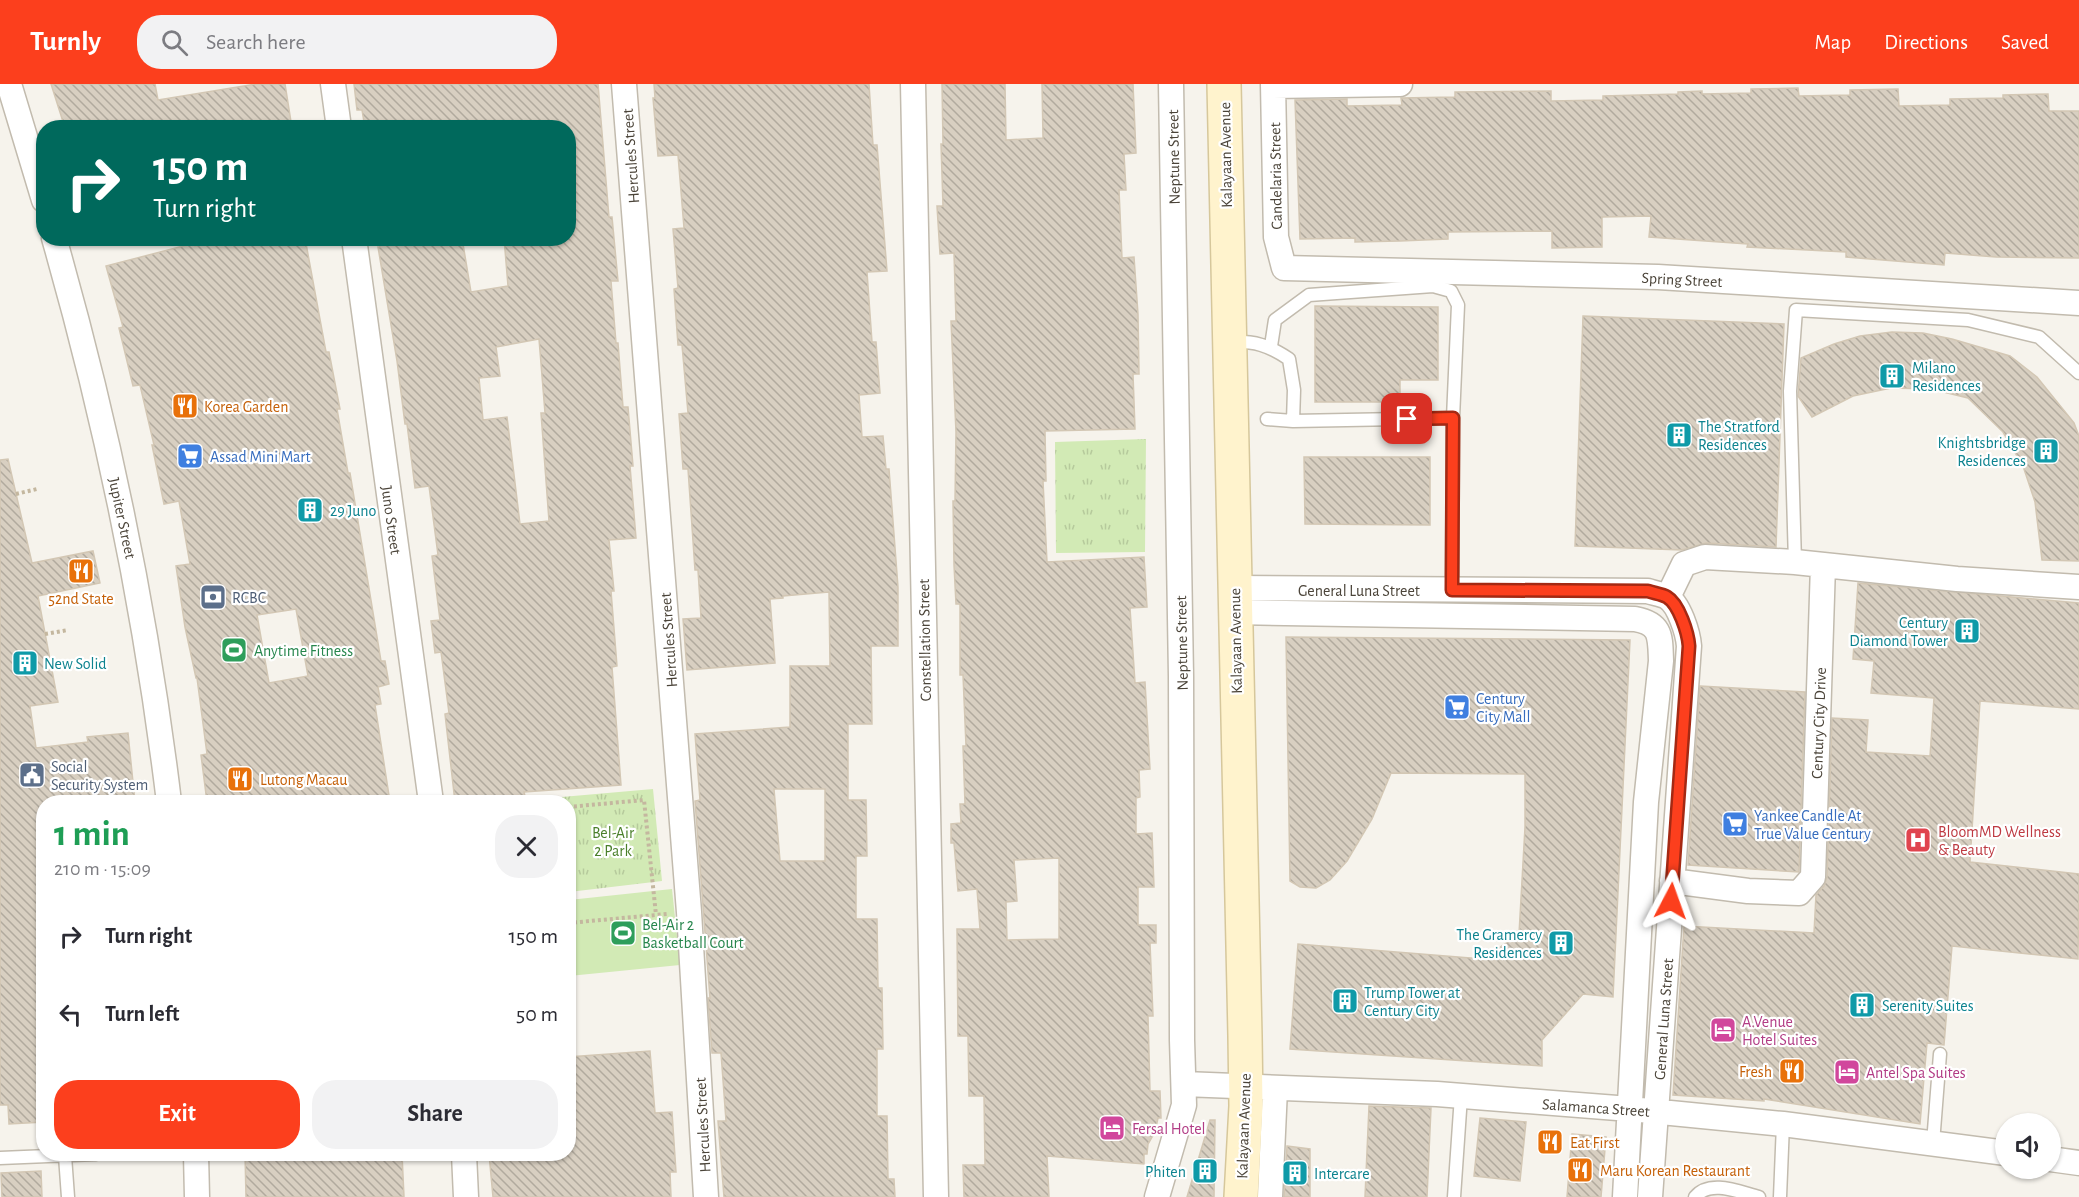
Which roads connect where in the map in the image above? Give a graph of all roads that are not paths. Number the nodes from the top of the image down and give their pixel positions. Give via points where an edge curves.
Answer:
1 (333, 84) edge
2 (624, 84) edge
3 (913, 84) edge
4 (1171, 84) edge
5 (1224, 84) edge
6 (1400, 84) edge
7 (1273, 85) edge
8 (8, 98) edge
9 (338, 120) edge
10 (36, 177) edge
11 (56, 246) edge
12 (355, 246) edge
13 (1284, 268) joint
14 (2079, 303) edge
15 (1230, 342) junction
16 (1271, 346) junction
17 (2079, 373) edge
18 (1453, 418) junction
19 (1267, 419) dead end
20 (1293, 421) junction
21 (1795, 562) junction
22 (1823, 565) junction
23 (2079, 586) edge
24 (1452, 590) junction
25 (1668, 597) junction
26 (1234, 600) junction
27 (1452, 615) junction
28 (168, 795) edge
29 (430, 795) edge
30 (1672, 881) junction
31 (1639, 932) junction
32 (1669, 933) junction
33 (1648, 1026) junction
34 (1940, 1054) dead end
35 (1184, 1084) junction
36 (1260, 1088) junction
37 (1461, 1096) junction
38 (1630, 1109) junction
39 (1656, 1111) junction
40 (1783, 1124) junction
41 (1933, 1143) junction
42 (1995, 1151) edge
43 (36, 1157) edge
44 (0, 1158) edge
45 (65, 1161) edge
46 (196, 1161) edge
47 (464, 1161) edge
48 (2061, 1161) edge
49 (2079, 1163) edge
50 (1752, 1196) edge
51 (68, 1197) edge
52 (197, 1197) edge
53 (466, 1197) edge
54 (706, 1197) edge
55 (936, 1197) edge
56 (1157, 1197) edge
57 (1240, 1197) edge
58 (1270, 1197) edge
59 (1454, 1197) edge
60 (1625, 1197) edge
61 (1650, 1197) edge
62 (1695, 1197) edge
63 (1780, 1197) edge

1 - 9 street
2 - 54 street, Hercules Street via 689,912
3 - 55 street, Constellation Street
4 - 35 street, Neptune Street
5 - 15 main road, Kalayaan Avenue
6 - 7 street
7 - 13 street, Candelaria Street via 1276,237
8 - 10 street
11 - 28 street, Jupiter Street via 103,425 125,529
12 - 29 street, Juno Street
13 - 14 street, Spring Street via 1658,277
15 - 16 lane
15 - 26 main road, Kalayaan Avenue
16 - 18 lane via 1275,320 1309,295 1433,286 1451,291 1458,305
16 - 20 lane via 1289,359
17 - 21 lane via 2039,337 1968,320 1796,310 1790,391
18 - 20 lane
18 - 24 lane
19 - 20 lane
21 - 22 street
21 - 25 street via 1705,557 1684,564
22 - 23 street
22 - 30 street, Century City Drive via 1813,877 1799,893
24 - 25 street, General Luna Street via 1648,591
24 - 26 street, General Luna Street
24 - 27 street
25 - 30 street, General Luna Street via 1686,628 1689,646
26 - 27 street, General Luna Street
26 - 36 main road, Kalayaan Avenue
27 - 31 street, General Luna Street via 1635,619 1648,621 1658,631 1661,662 1646,802
30 - 32 street, General Luna Street
31 - 32 street
31 - 33 street, General Luna Street
32 - 33 street, General Luna Street via 1674,964
33 - 38 street, General Luna Street
33 - 39 street, General Luna Street
34 - 41 lane
35 - 36 street, Salamanca Street
35 - 56 street, Neptune Street via 1184,1105
36 - 37 street, Salamanca Street
36 - 57 main road, Kalayaan Avenue
36 - 58 street, Kalayaan Avenue
37 - 38 street, Salamanca Street
37 - 59 lane
38 - 39 street, Salamanca Street
38 - 60 street, General Luna Street
39 - 40 street, Salamanca Street
39 - 61 street, General Luna Street
40 - 41 street, Salamanca Street
40 - 63 lane
41 - 42 street, Salamanca Street
43 - 44 lane
45 - 51 lane
46 - 52 street
47 - 53 street
48 - 49 street
50 - 62 lane via 1711,1187

